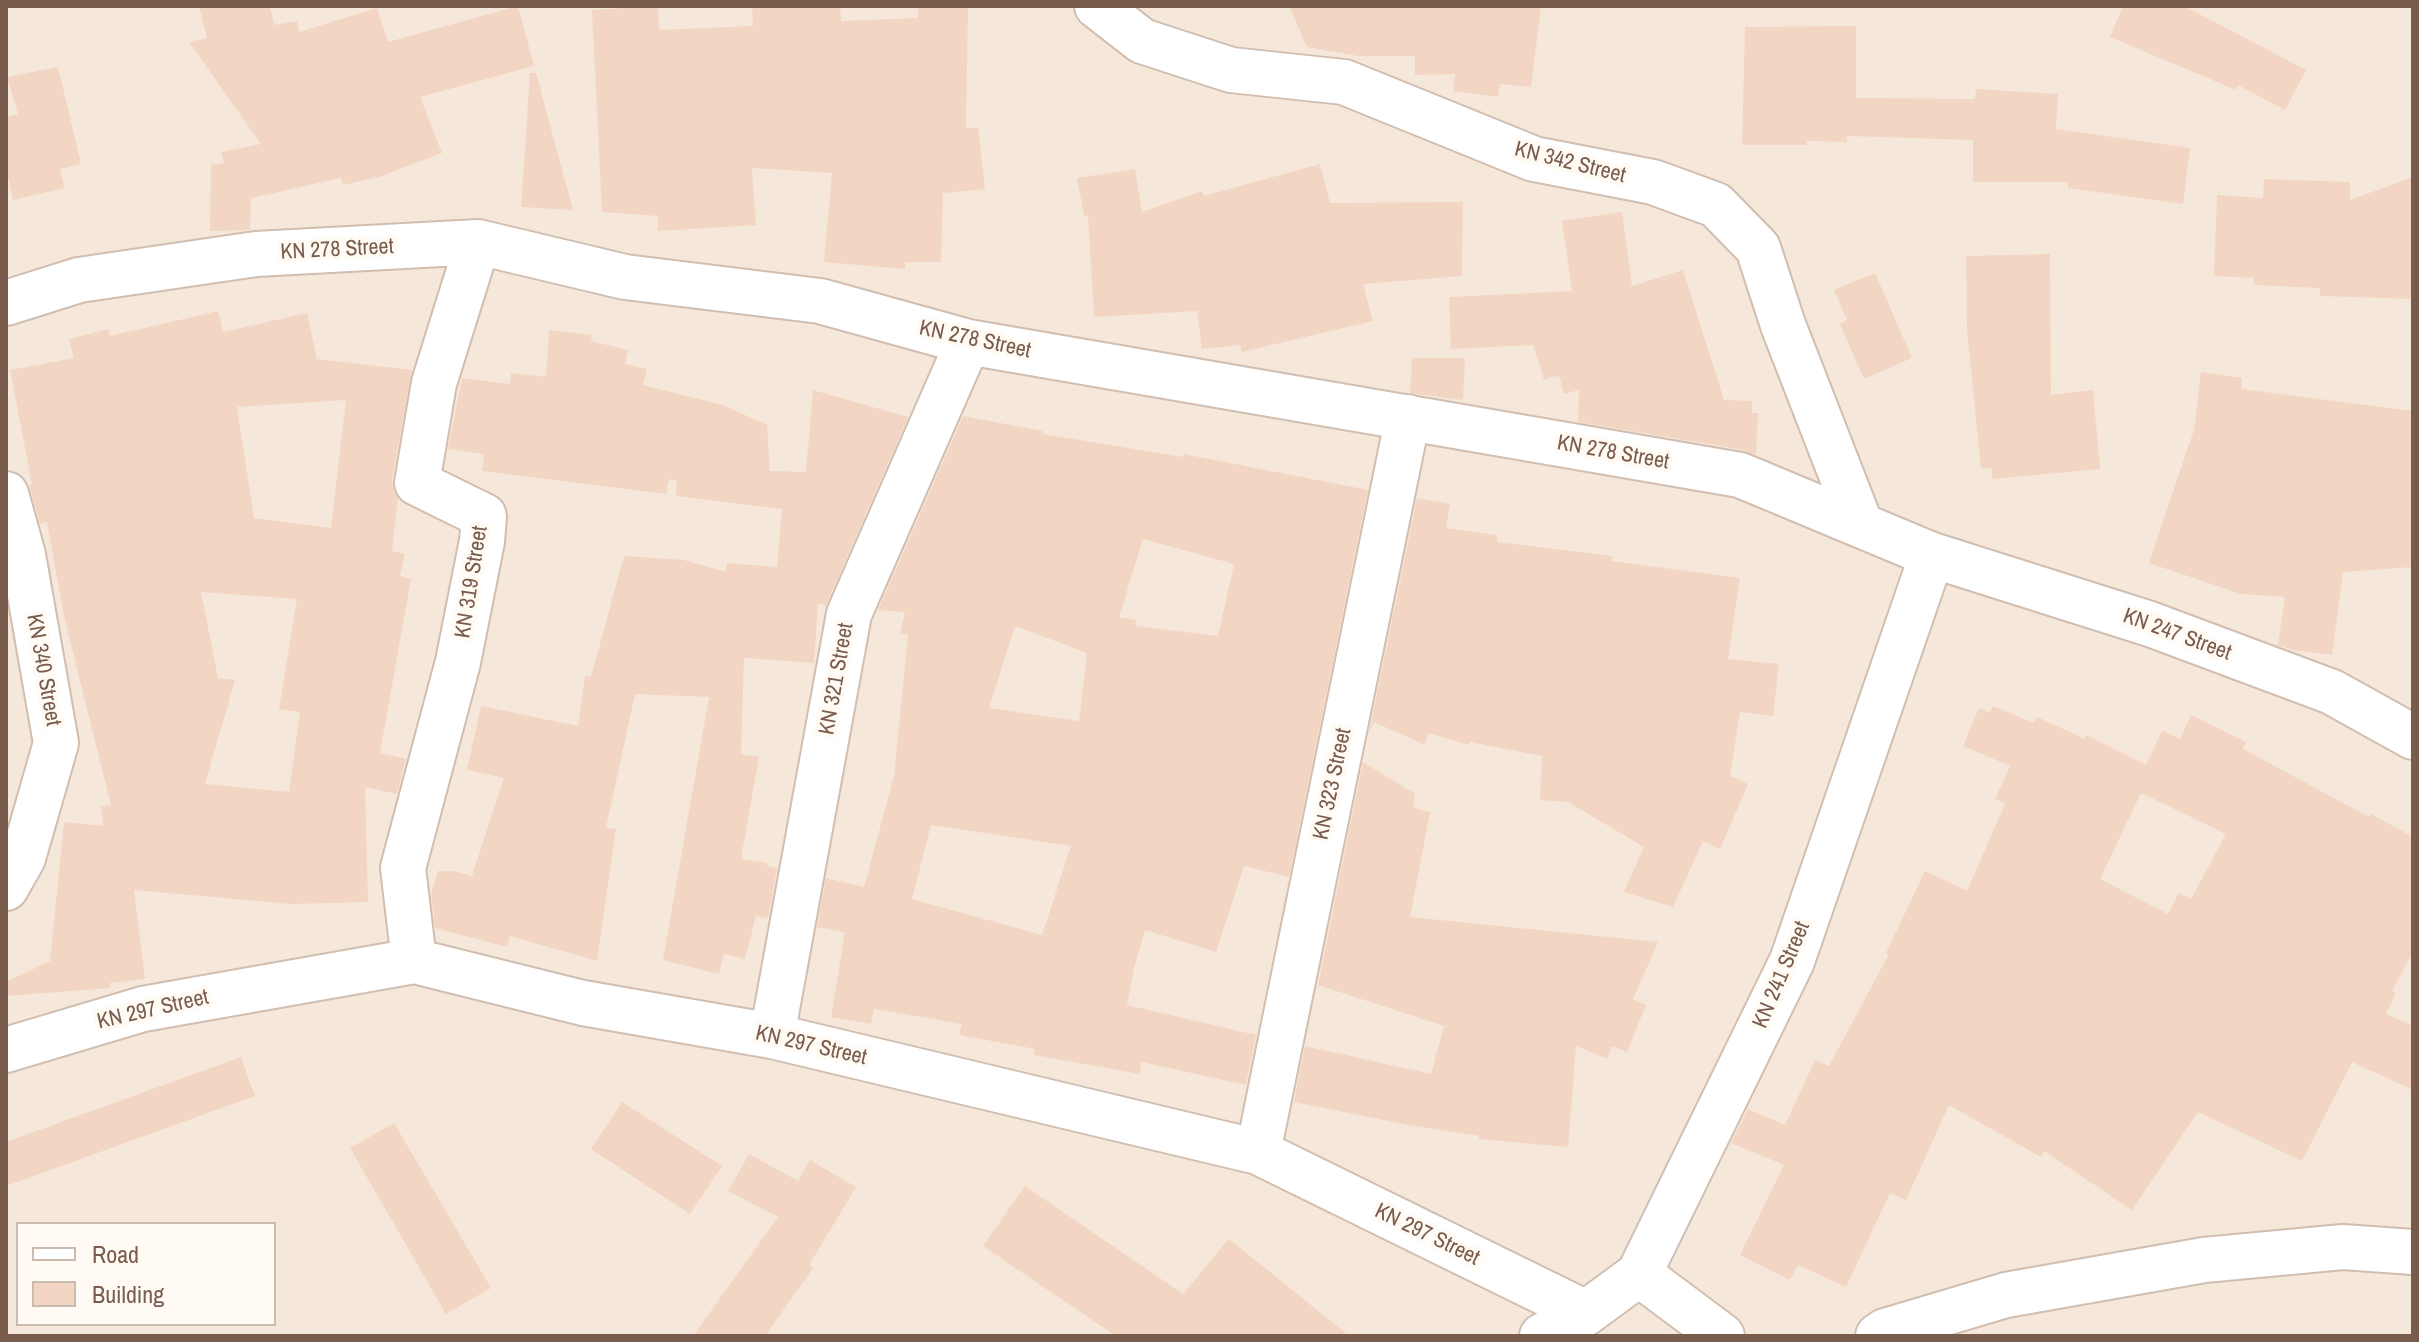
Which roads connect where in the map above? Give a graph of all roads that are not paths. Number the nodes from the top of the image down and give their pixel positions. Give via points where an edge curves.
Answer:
1 (1097, 6) edge
2 (478, 242) junction
3 (6, 303) edge
4 (968, 342) junction
5 (1408, 417) junction
6 (6, 494) edge
7 (1860, 523) junction
8 (1932, 555) junction
9 (14, 558) edge
10 (2413, 737) edge
11 (6, 888) edge
12 (414, 961) junction
13 (772, 1036) junction
14 (6, 1050) edge
15 (1258, 1152) junction
16 (2413, 1252) edge
17 (1639, 1274) junction
18 (1586, 1313) junction
19 (1542, 1336) edge
20 (1722, 1336) edge
21 (1878, 1336) edge

1 - 7 street, KN 342 Street via 1142,41 1171,51 1231,70 1344,82 1534,159 1653,182 1716,205 1758,248
2 - 3 street, KN 278 Street via 256,254 79,280
2 - 4 street, KN 278 Street via 625,277 820,301
2 - 12 street, KN 319 Street via 434,383 417,483 484,516 458,662 403,868
4 - 5 street, KN 278 Street
4 - 13 street, KN 321 Street via 849,614
5 - 7 street, KN 278 Street via 1740,475
5 - 15 street, KN 323 Street
6 - 9 street, KN 340 Street
7 - 8 street, KN 278 Street
8 - 10 street, KN 247 Street via 2150,624 2332,692
8 - 17 street, KN 241 Street via 1792,961
9 - 11 street, KN 340 Street via 56,743 23,858
12 - 13 street, KN 297 Street via 583,1003
12 - 14 street, KN 297 Street via 143,1009
13 - 15 street, KN 297 Street
15 - 18 street, KN 297 Street
16 - 21 street via 2343,1247 2204,1260 2006,1295
17 - 18 street, KN 241 Street
17 - 20 street
18 - 19 street, KN 241 Street

